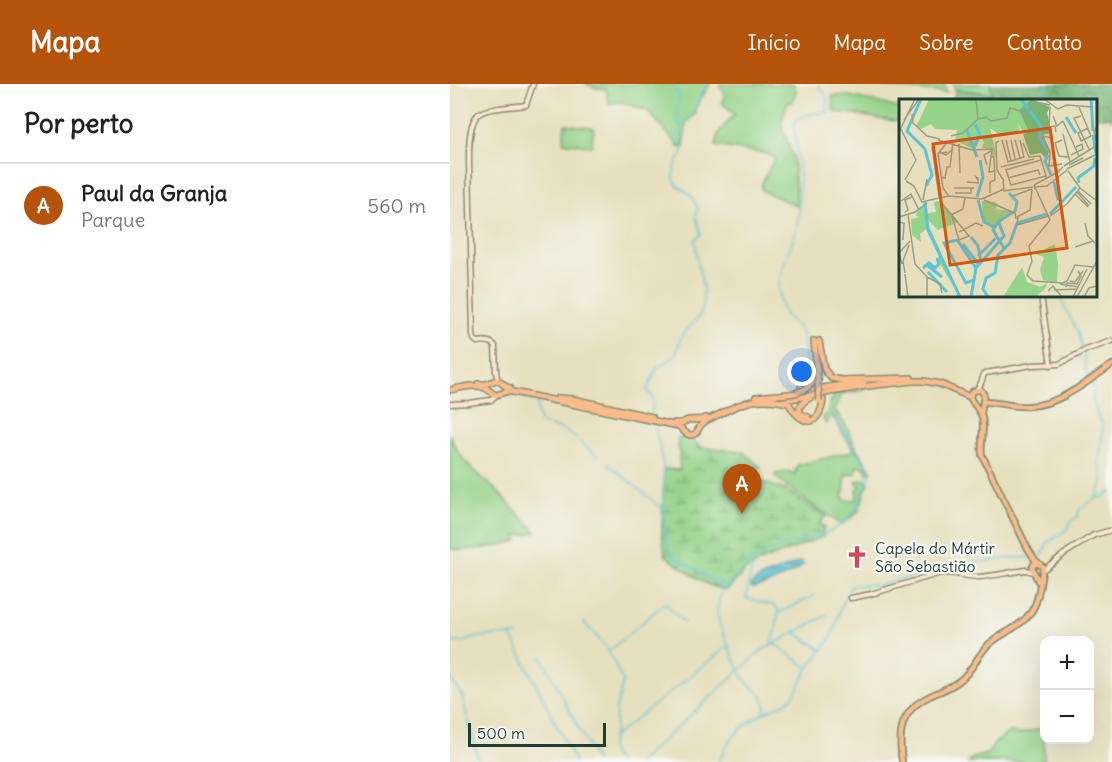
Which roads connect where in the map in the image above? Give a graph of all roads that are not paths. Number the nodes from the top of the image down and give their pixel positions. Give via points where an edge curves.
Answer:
1 (533, 84) edge
2 (1041, 297) edge
3 (1112, 341) edge
4 (821, 355) junction
5 (1051, 365) junction
6 (1112, 365) edge
7 (904, 378) junction
8 (496, 382) junction
9 (941, 382) junction
10 (817, 383) junction
11 (801, 387) dead end
12 (450, 388) edge
13 (829, 392) junction
14 (494, 393) junction
15 (979, 396) junction
16 (752, 397) junction
17 (770, 400) junction
18 (821, 400) junction
19 (450, 404) edge
20 (981, 413) junction
21 (694, 421) junction
22 (686, 422) junction
23 (698, 428) junction
24 (684, 430) junction
25 (1112, 530) edge
26 (1037, 568) junction
27 (851, 598) dead end
28 (901, 762) edge

1 - 8 street via 526,105 481,113 475,119 469,145 473,335 477,342 491,342 495,346
2 - 5 street
3 - 5 street
4 - 7 highway via 827,375 835,380
4 - 10 highway
4 - 10 highway via 815,341
5 - 15 street via 984,374
6 - 15 main road via 1048,403 1012,406
7 - 9 highway
7 - 11 highway via 815,390
8 - 12 highway
8 - 14 highway via 488,388
8 - 14 highway via 503,390
8 - 22 highway via 508,388 679,424
9 - 15 highway
9 - 16 highway via 908,379 788,397
10 - 16 highway, bridge via 800,392
10 - 18 highway, bridge
12 - 14 highway via 484,387
13 - 15 highway via 924,381
13 - 17 highway
13 - 18 highway via 803,402 800,409 804,416 813,418
14 - 19 street via 489,401
14 - 24 highway via 508,391
15 - 20 main road
15 - 20 main road via 971,401
16 - 21 highway
17 - 18 highway via 788,403 801,419 810,421 821,412
17 - 23 highway via 737,404
20 - 26 main road via 982,456
21 - 22 highway
21 - 23 highway
22 - 24 highway
23 - 24 highway via 693,434
25 - 26 street
26 - 27 street via 979,577 941,573
26 - 28 main road via 1039,588 1025,618 989,642 961,678 925,696 908,712 899,732

